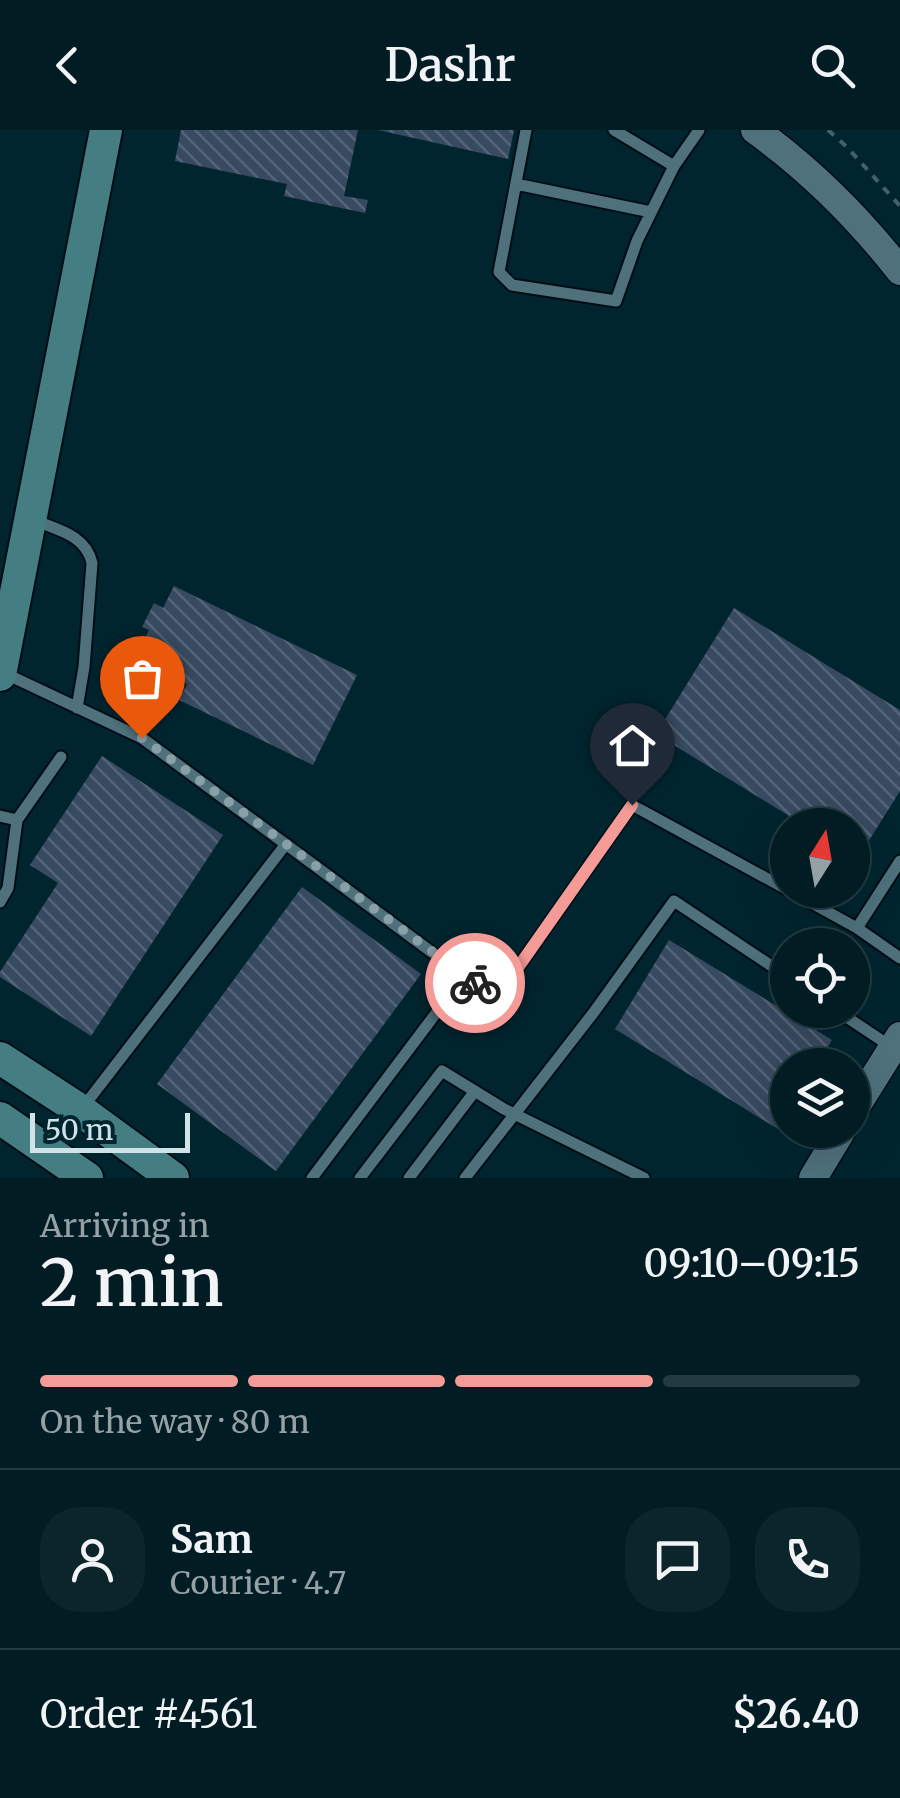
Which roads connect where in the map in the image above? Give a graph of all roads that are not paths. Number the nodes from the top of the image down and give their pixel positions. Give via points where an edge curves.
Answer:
1 (106, 130) edge
2 (526, 130) edge
3 (614, 130) edge
4 (699, 130) edge
5 (755, 130) edge
6 (674, 166) junction
7 (516, 184) junction
8 (651, 212) junction
9 (900, 271) edge
10 (31, 519) junction
11 (0, 673) edge
12 (77, 708) junction
13 (61, 758) dead end
14 (0, 816) edge
15 (17, 820) junction
16 (286, 844) junction
17 (900, 860) edge
18 (770, 880) edge
19 (0, 902) edge
20 (821, 908) edge
21 (857, 928) joint
22 (870, 937) edge
23 (900, 958) edge
24 (770, 965) edge
25 (464, 976) junction
26 (870, 1028) edge
27 (896, 1042) edge
28 (3, 1057) edge
29 (870, 1085) edge
30 (476, 1091) junction
31 (80, 1110) junction
32 (514, 1114) junction
33 (0, 1118) edge
34 (831, 1148) edge
35 (88, 1178) edge
36 (173, 1178) edge
37 (312, 1178) edge
38 (360, 1178) edge
39 (409, 1178) edge
40 (465, 1178) edge
41 (644, 1178) edge
42 (813, 1178) edge

1 - 10 main road
2 - 7 lane
3 - 6 lane
4 - 6 lane
5 - 9 street via 822,184
6 - 8 lane
7 - 8 lane
7 - 8 lane via 498,272 512,285 616,301
10 - 11 main road
10 - 12 lane via 89,550
11 - 12 lane
12 - 16 lane via 142,738
13 - 15 lane
14 - 15 lane
15 - 19 lane
16 - 25 lane
16 - 31 lane
17 - 21 lane
18 - 25 lane via 632,805 498,996
20 - 21 lane
22 - 23 lane
24 - 32 lane via 674,901
25 - 37 lane
26 - 27 lane
27 - 29 street
28 - 31 main road
30 - 32 lane
30 - 38 lane via 442,1071
30 - 39 lane
31 - 36 main road
32 - 40 lane
32 - 41 lane
33 - 35 main road
34 - 42 street

